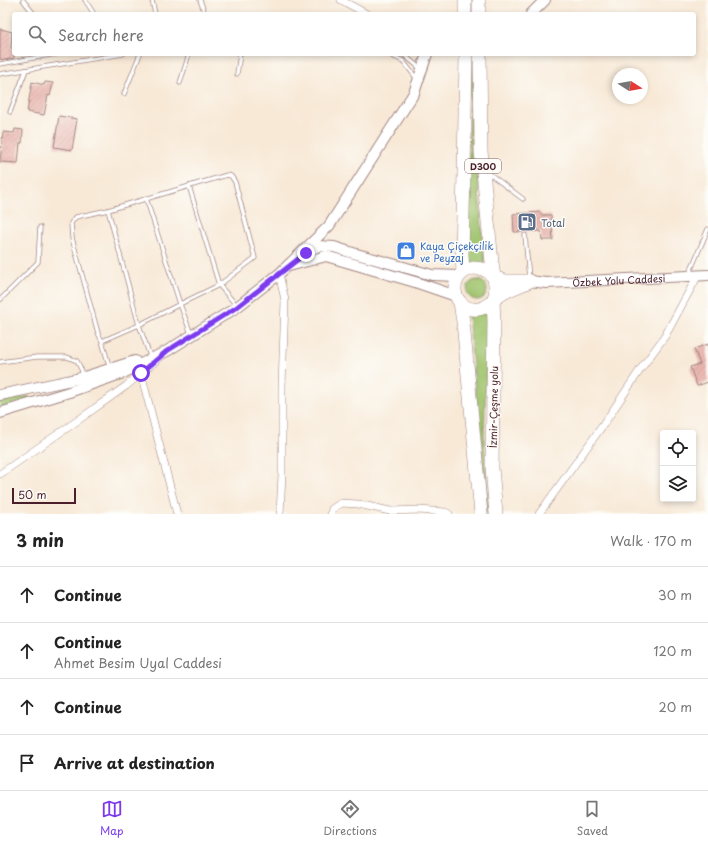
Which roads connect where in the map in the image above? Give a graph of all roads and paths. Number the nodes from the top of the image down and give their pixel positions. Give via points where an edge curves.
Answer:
1 (23, 0) edge
2 (85, 0) edge
3 (152, 0) edge
4 (200, 0) edge
5 (341, 0) edge
6 (479, 0) edge
7 (545, 0) edge
8 (32, 12) edge
9 (93, 12) edge
10 (155, 12) edge
11 (204, 12) edge
12 (363, 12) edge
13 (479, 12) edge
14 (533, 12) edge
15 (44, 56) edge
16 (95, 56) edge
17 (111, 56) edge
18 (139, 56) edge
19 (188, 56) edge
20 (240, 56) edge
21 (392, 56) edge
22 (405, 56) edge
23 (426, 56) edge
24 (466, 56) edge
25 (480, 56) edge
26 (94, 59) junction
27 (0, 64) edge
28 (26, 70) junction
29 (422, 70) junction
30 (0, 74) edge
31 (237, 74) dead end
32 (418, 80) junction
33 (180, 83) dead end
34 (124, 94) dead end
35 (10, 112) dead end
36 (483, 169) junction
37 (189, 186) junction
38 (146, 198) junction
39 (523, 199) dead end
40 (108, 210) junction
41 (40, 227) dead end
42 (708, 229) edge
43 (525, 235) dead end
44 (287, 267) junction
45 (280, 274) junction
46 (461, 274) junction
47 (698, 275) edge
48 (495, 278) junction
49 (530, 281) junction
50 (220, 285) junction
51 (458, 299) junction
52 (0, 300) edge
53 (493, 300) junction
54 (180, 304) junction
55 (237, 307) junction
56 (139, 325) junction
57 (192, 336) junction
58 (102, 341) junction
59 (167, 351) junction
60 (150, 356) junction
61 (0, 362) edge
62 (110, 369) junction
63 (141, 373) junction
64 (81, 378) junction
65 (0, 396) edge
66 (0, 413) edge
67 (0, 474) edge
68 (177, 514) edge
69 (280, 514) edge
70 (331, 514) edge
71 (449, 514) edge
72 (481, 514) edge
73 (496, 514) edge
74 (539, 514) edge

1 - 8 lane
2 - 9 lane
3 - 10 lane
4 - 11 lane
5 - 12 street
6 - 13 highway
7 - 14 main road
15 - 27 lane
16 - 26 lane
17 - 26 lane
18 - 34 lane
19 - 33 lane
20 - 31 lane
21 - 32 lane via 403,61
22 - 29 lane
23 - 29 main road
24 - 46 highway, D300
25 - 36 highway, D300
26 - 28 lane
28 - 30 lane
28 - 35 lane
29 - 32 main road
32 - 44 main road via 414,93 329,226
36 - 39 lane
36 - 48 highway, D300
37 - 38 lane
37 - 50 lane
37 - 50 lane via 227,175 235,182 255,258
38 - 40 lane
38 - 54 lane
40 - 56 lane
40 - 58 lane via 76,217 71,223 72,238
41 - 52 lane via 38,262
42 - 47 lane
43 - 49 lane
44 - 45 main road
44 - 46 main road via 318,246 334,247 432,275
44 - 51 main road via 326,256 415,282
45 - 55 main road
45 - 69 street via 285,300
46 - 48 highway via 478,268
46 - 51 highway, D300 via 455,289
47 - 49 main road, Özbek Yolu Caddesi via 546,283
47 - 74 street via 665,336
48 - 49 highway via 506,281
48 - 53 highway, D300 via 496,293
49 - 53 highway
50 - 54 lane
50 - 55 lane
51 - 53 highway via 464,306 477,310 489,305
51 - 72 highway, İzmir-Çeşme yolu / D300
53 - 73 highway, İzmir-Çeşme yolu / D300 via 492,468
54 - 56 lane
54 - 57 lane
55 - 57 main road
56 - 58 lane
56 - 60 lane
57 - 59 main road
58 - 62 lane
59 - 60 main road
59 - 63 street
59 - 66 main road via 123,373
60 - 62 main road
61 - 64 lane via 37,357 67,357 77,361 82,371
62 - 64 main road
63 - 67 street
63 - 68 street
64 - 65 main road
70 - 71 street via 332,509 341,503 390,511 419,510

